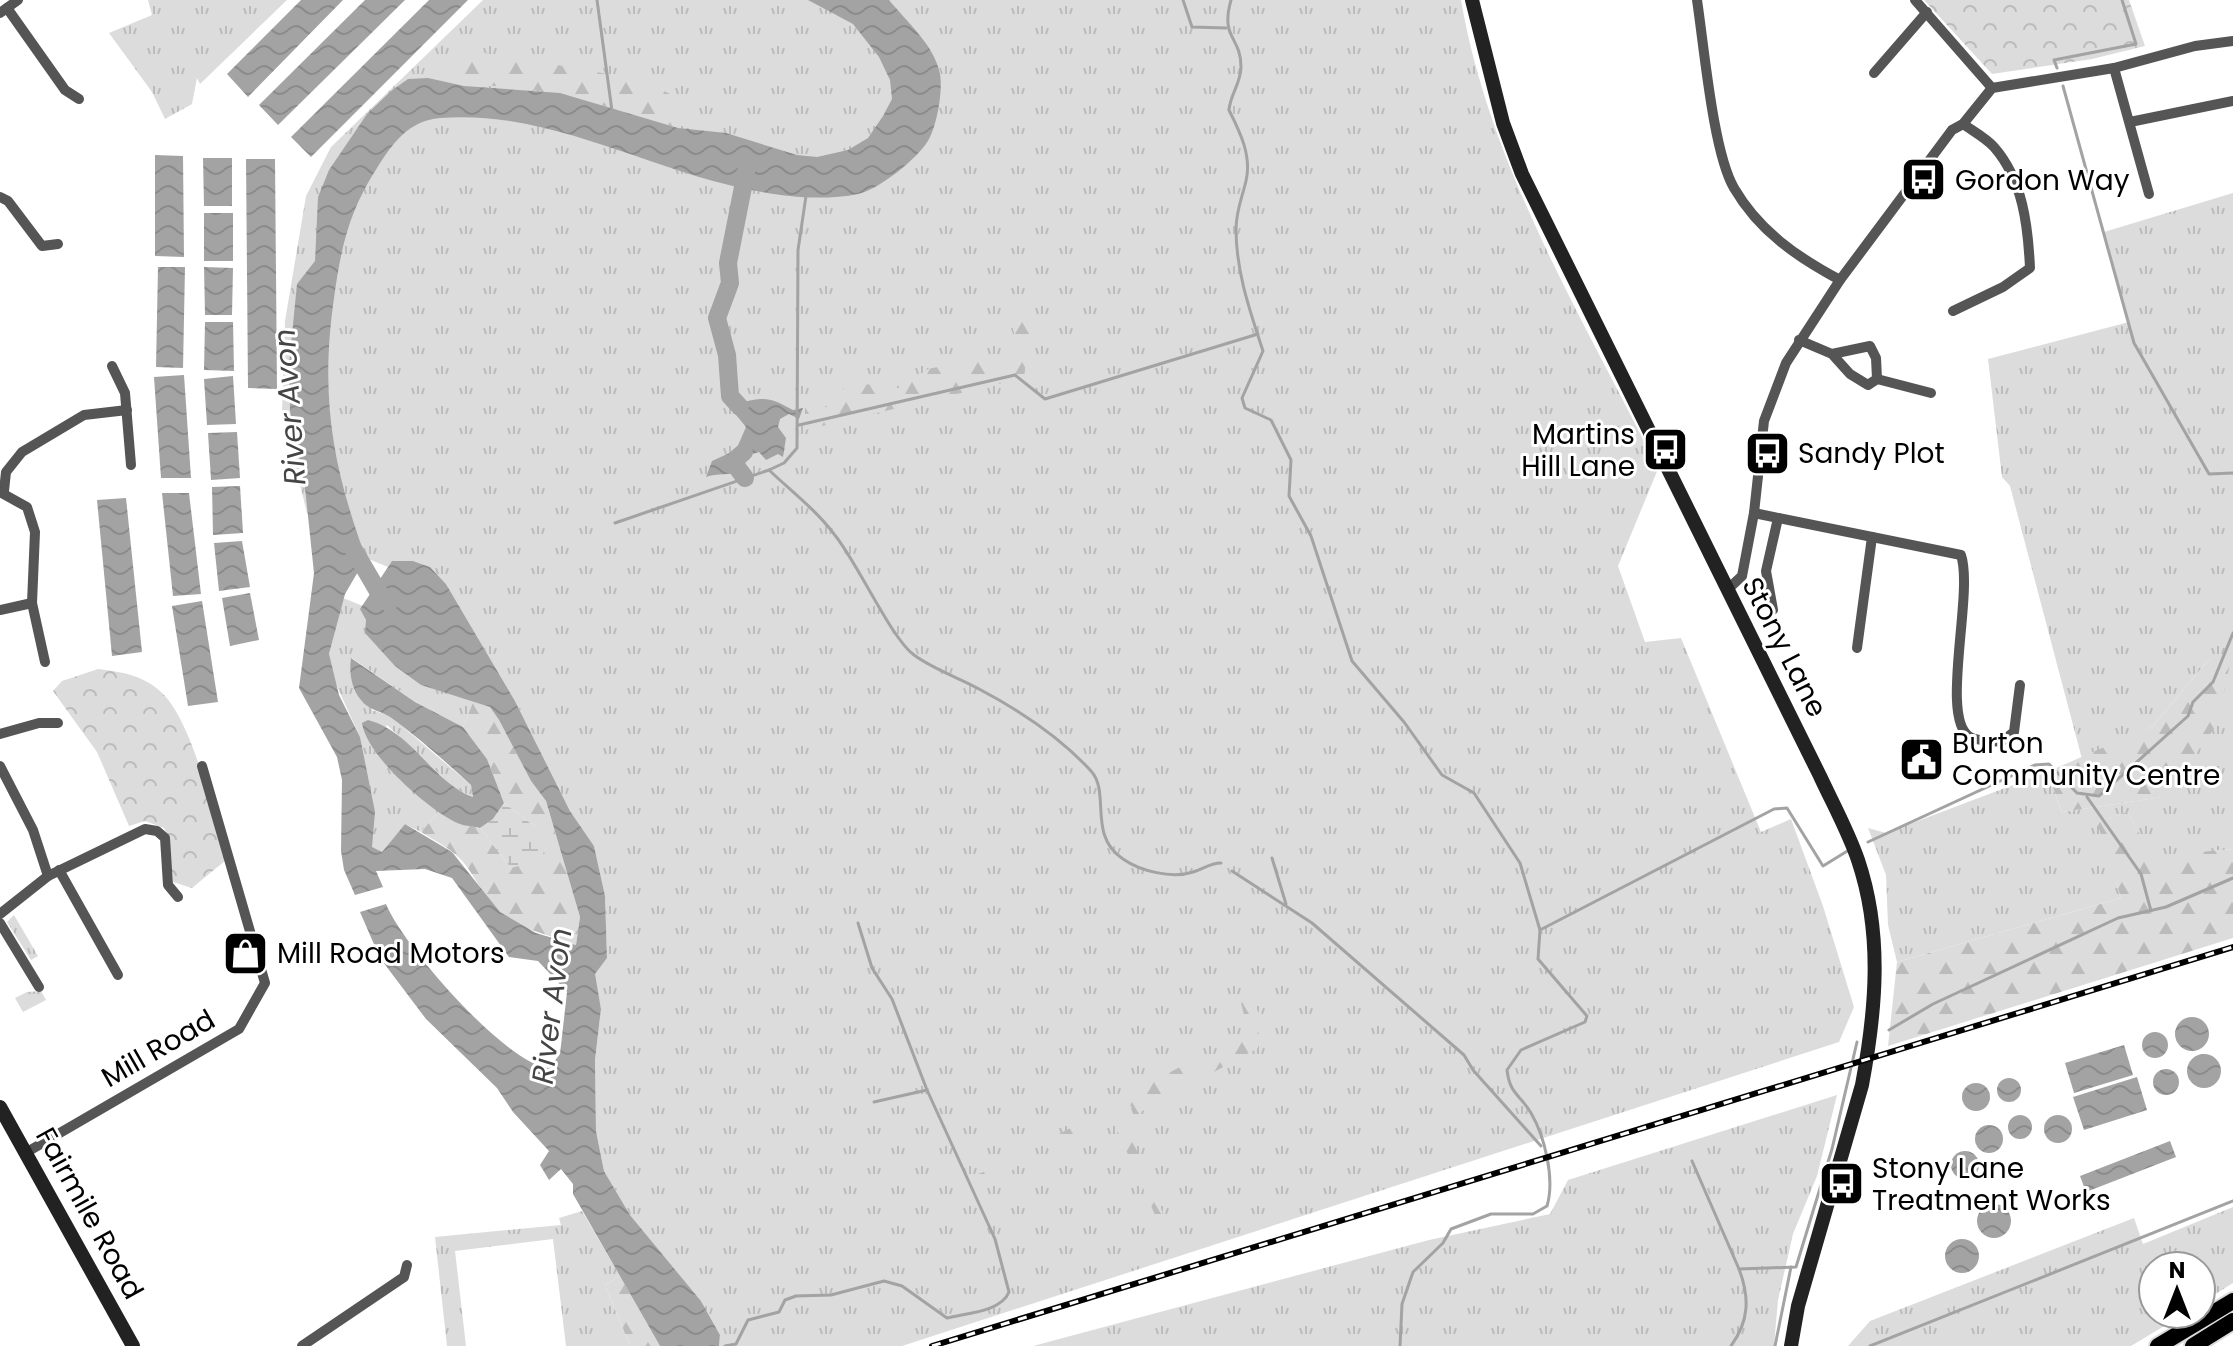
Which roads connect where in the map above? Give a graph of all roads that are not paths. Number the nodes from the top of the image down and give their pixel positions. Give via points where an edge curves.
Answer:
1 (18, 0) edge
2 (1472, 0) edge
3 (1697, 0) edge
4 (1915, 0) edge
5 (4, 10) edge
6 (1927, 12) junction
7 (2233, 41) edge
8 (2114, 68) junction
9 (1874, 73) dead end
10 (1992, 88) junction
11 (79, 99) dead end
12 (2233, 101) edge
13 (2130, 122) junction
14 (1963, 124) junction
15 (2149, 194) dead end
16 (0, 197) edge
17 (58, 244) dead end
18 (1840, 280) junction
19 (1953, 311) dead end
20 (1799, 340) junction
21 (1832, 354) junction
22 (112, 366) dead end
23 (1877, 379) junction
24 (1931, 393) dead end
25 (127, 410) junction
26 (131, 465) dead end
27 (2, 492) edge
28 (1754, 513) junction
29 (1778, 518) junction
30 (1872, 537) junction
31 (1727, 590) junction
32 (32, 603) junction
33 (0, 610) edge
34 (1773, 610) dead end
35 (1857, 648) dead end
36 (45, 662) dead end
37 (2020, 685) dead end
38 (58, 723) dead end
39 (0, 734) edge
40 (0, 766) edge
41 (202, 766) dead end
42 (59, 870) junction
43 (48, 876) junction
44 (178, 897) dead end
45 (0, 914) edge
46 (0, 923) edge
47 (118, 975) dead end
48 (39, 987) dead end
49 (0, 1107) edge
50 (27, 1152) junction
51 (407, 1265) dead end
52 (2233, 1301) edge
53 (2233, 1321) edge
54 (321, 1341) edge
55 (133, 1346) edge
56 (302, 1346) edge
57 (1791, 1346) edge
58 (2158, 1346) edge
59 (2193, 1346) edge

1 - 5 street
2 - 31 main road, Stony Lane via 1503,123 1522,174
3 - 18 street via 1717,132 1732,186 1760,224 1799,258
4 - 6 street
5 - 11 street via 65,90
6 - 9 street
6 - 10 street
7 - 8 street
8 - 10 street
8 - 13 street
10 - 14 street
12 - 13 street
13 - 15 street
14 - 18 street via 1952,130
14 - 19 street via 1994,147 2013,180 2028,221 2030,268
16 - 17 street via 42,246
18 - 20 street
20 - 21 street
20 - 28 street via 1764,421
21 - 23 street via 1868,385
21 - 23 street via 1870,346
22 - 25 street
23 - 24 street
25 - 26 street
25 - 27 street via 84,415 22,452 6,472
27 - 32 street via 27,507 35,532
28 - 29 street
28 - 31 street via 1742,576
29 - 30 street
29 - 34 street via 1766,571
30 - 35 street
30 - 37 street via 1961,555 1967,592 1956,703 1958,725 1971,738 2001,742 2014,732
31 - 57 main road, Stony Lane via 1857,856 1875,946 1875,999 1862,1085
32 - 33 street
32 - 36 street
38 - 39 street
40 - 43 street via 33,830
41 - 50 street, Mill Road via 265,983 239,1029
42 - 43 street
42 - 44 street via 152,829 165,838 168,885
42 - 47 street
43 - 45 street
46 - 48 street
49 - 50 main road, Fairmile Road
50 - 55 main road, Fairmile Road
51 - 54 street via 404,1277
52 - 58 main road
53 - 59 main road
54 - 56 street

